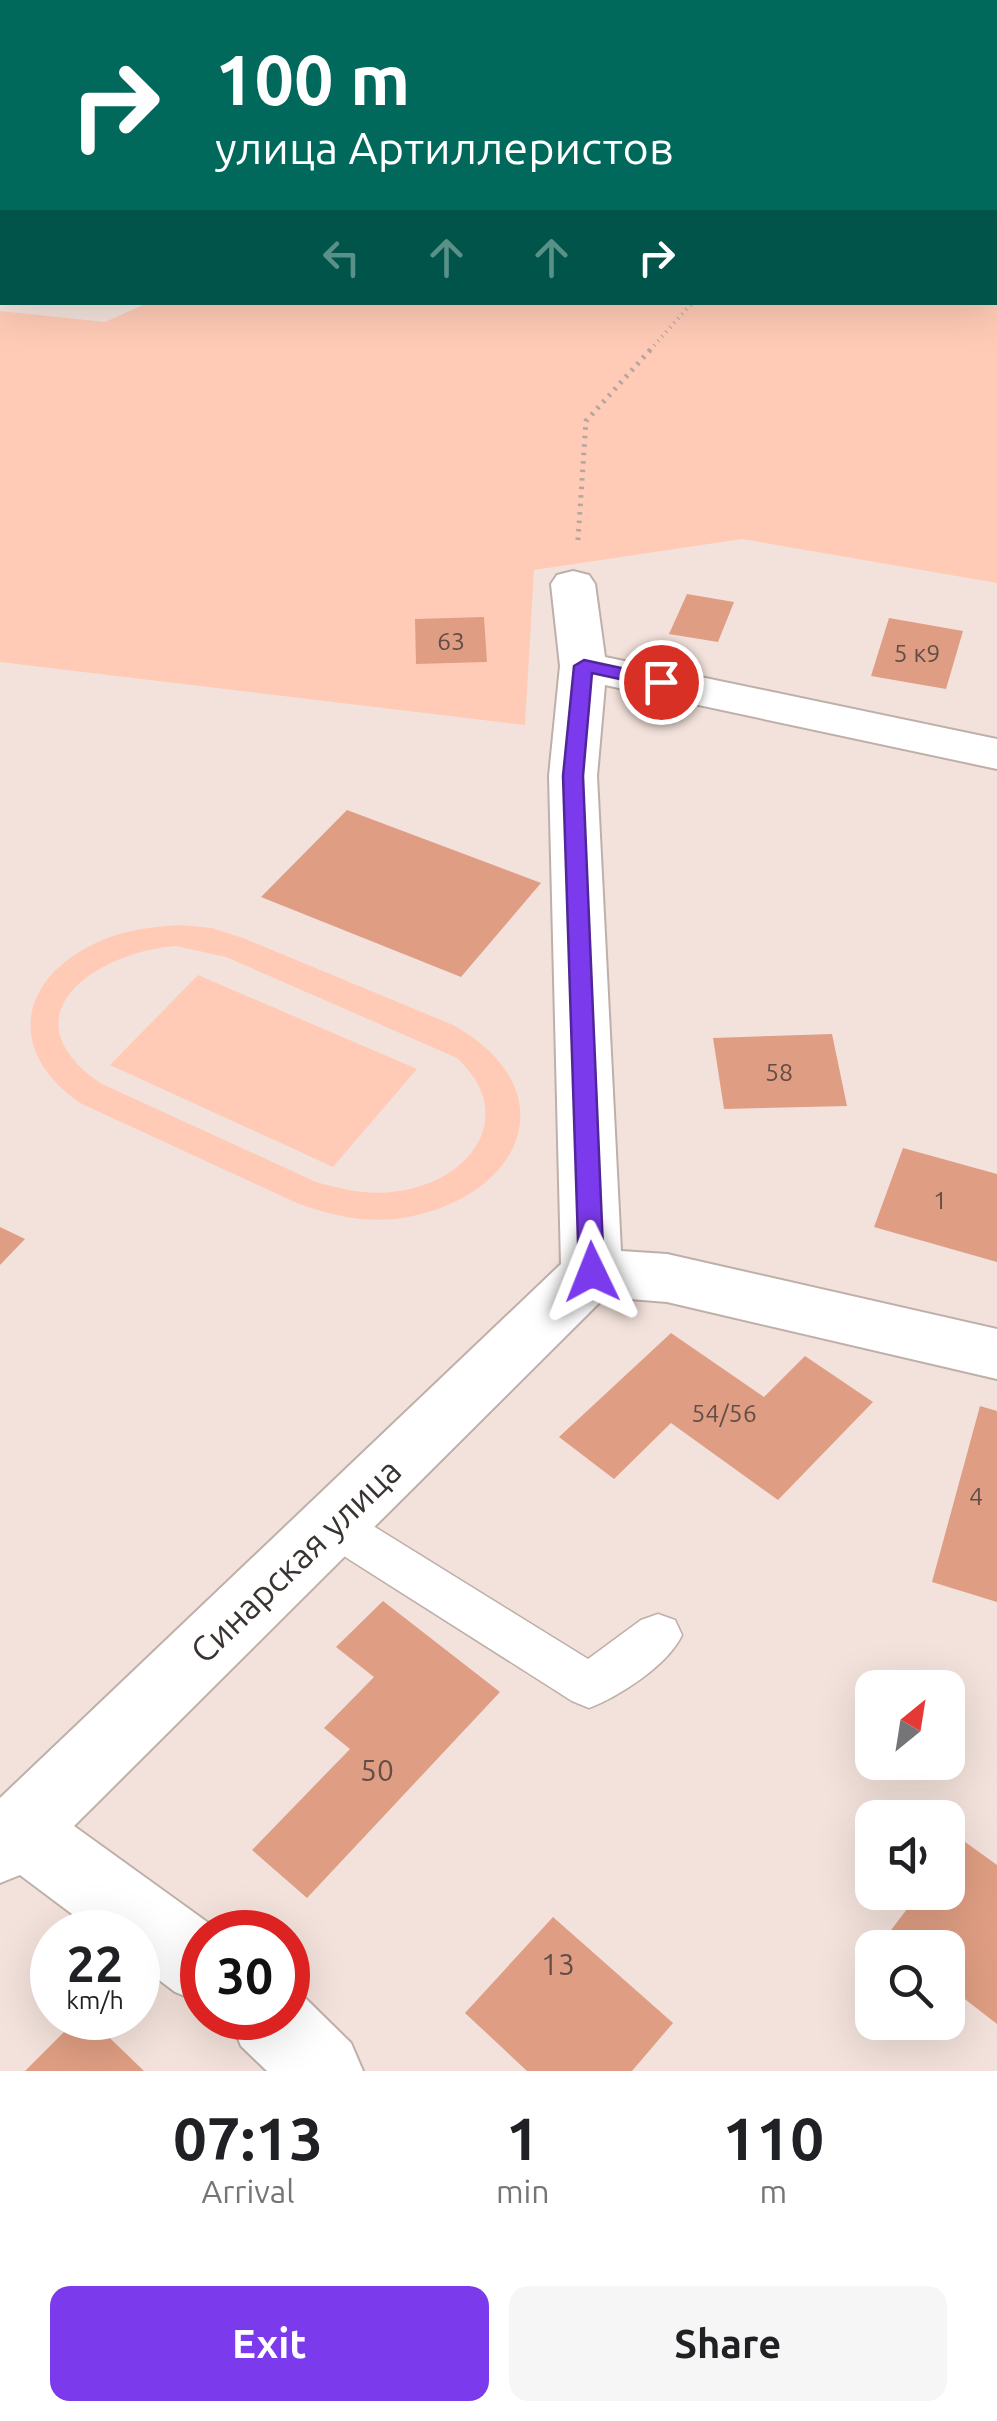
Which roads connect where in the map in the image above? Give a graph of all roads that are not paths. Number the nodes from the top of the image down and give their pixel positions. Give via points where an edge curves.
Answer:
1 (574, 584) road end
2 (584, 666) junction
3 (997, 754) edge
4 (592, 1272) junction
5 (997, 1354) edge
6 (333, 1525) junction
7 (658, 1635) dead end
8 (10, 1840) edge
9 (180, 1950) edge
10 (291, 2040) edge
11 (322, 2071) edge

1 - 2 street
2 - 3 street
2 - 4 street via 573,776
4 - 5 street via 667,1278
4 - 6 street, Синарская улица
6 - 7 lane via 589,1686
6 - 8 street, Синарская улица
8 - 9 street
10 - 11 street

